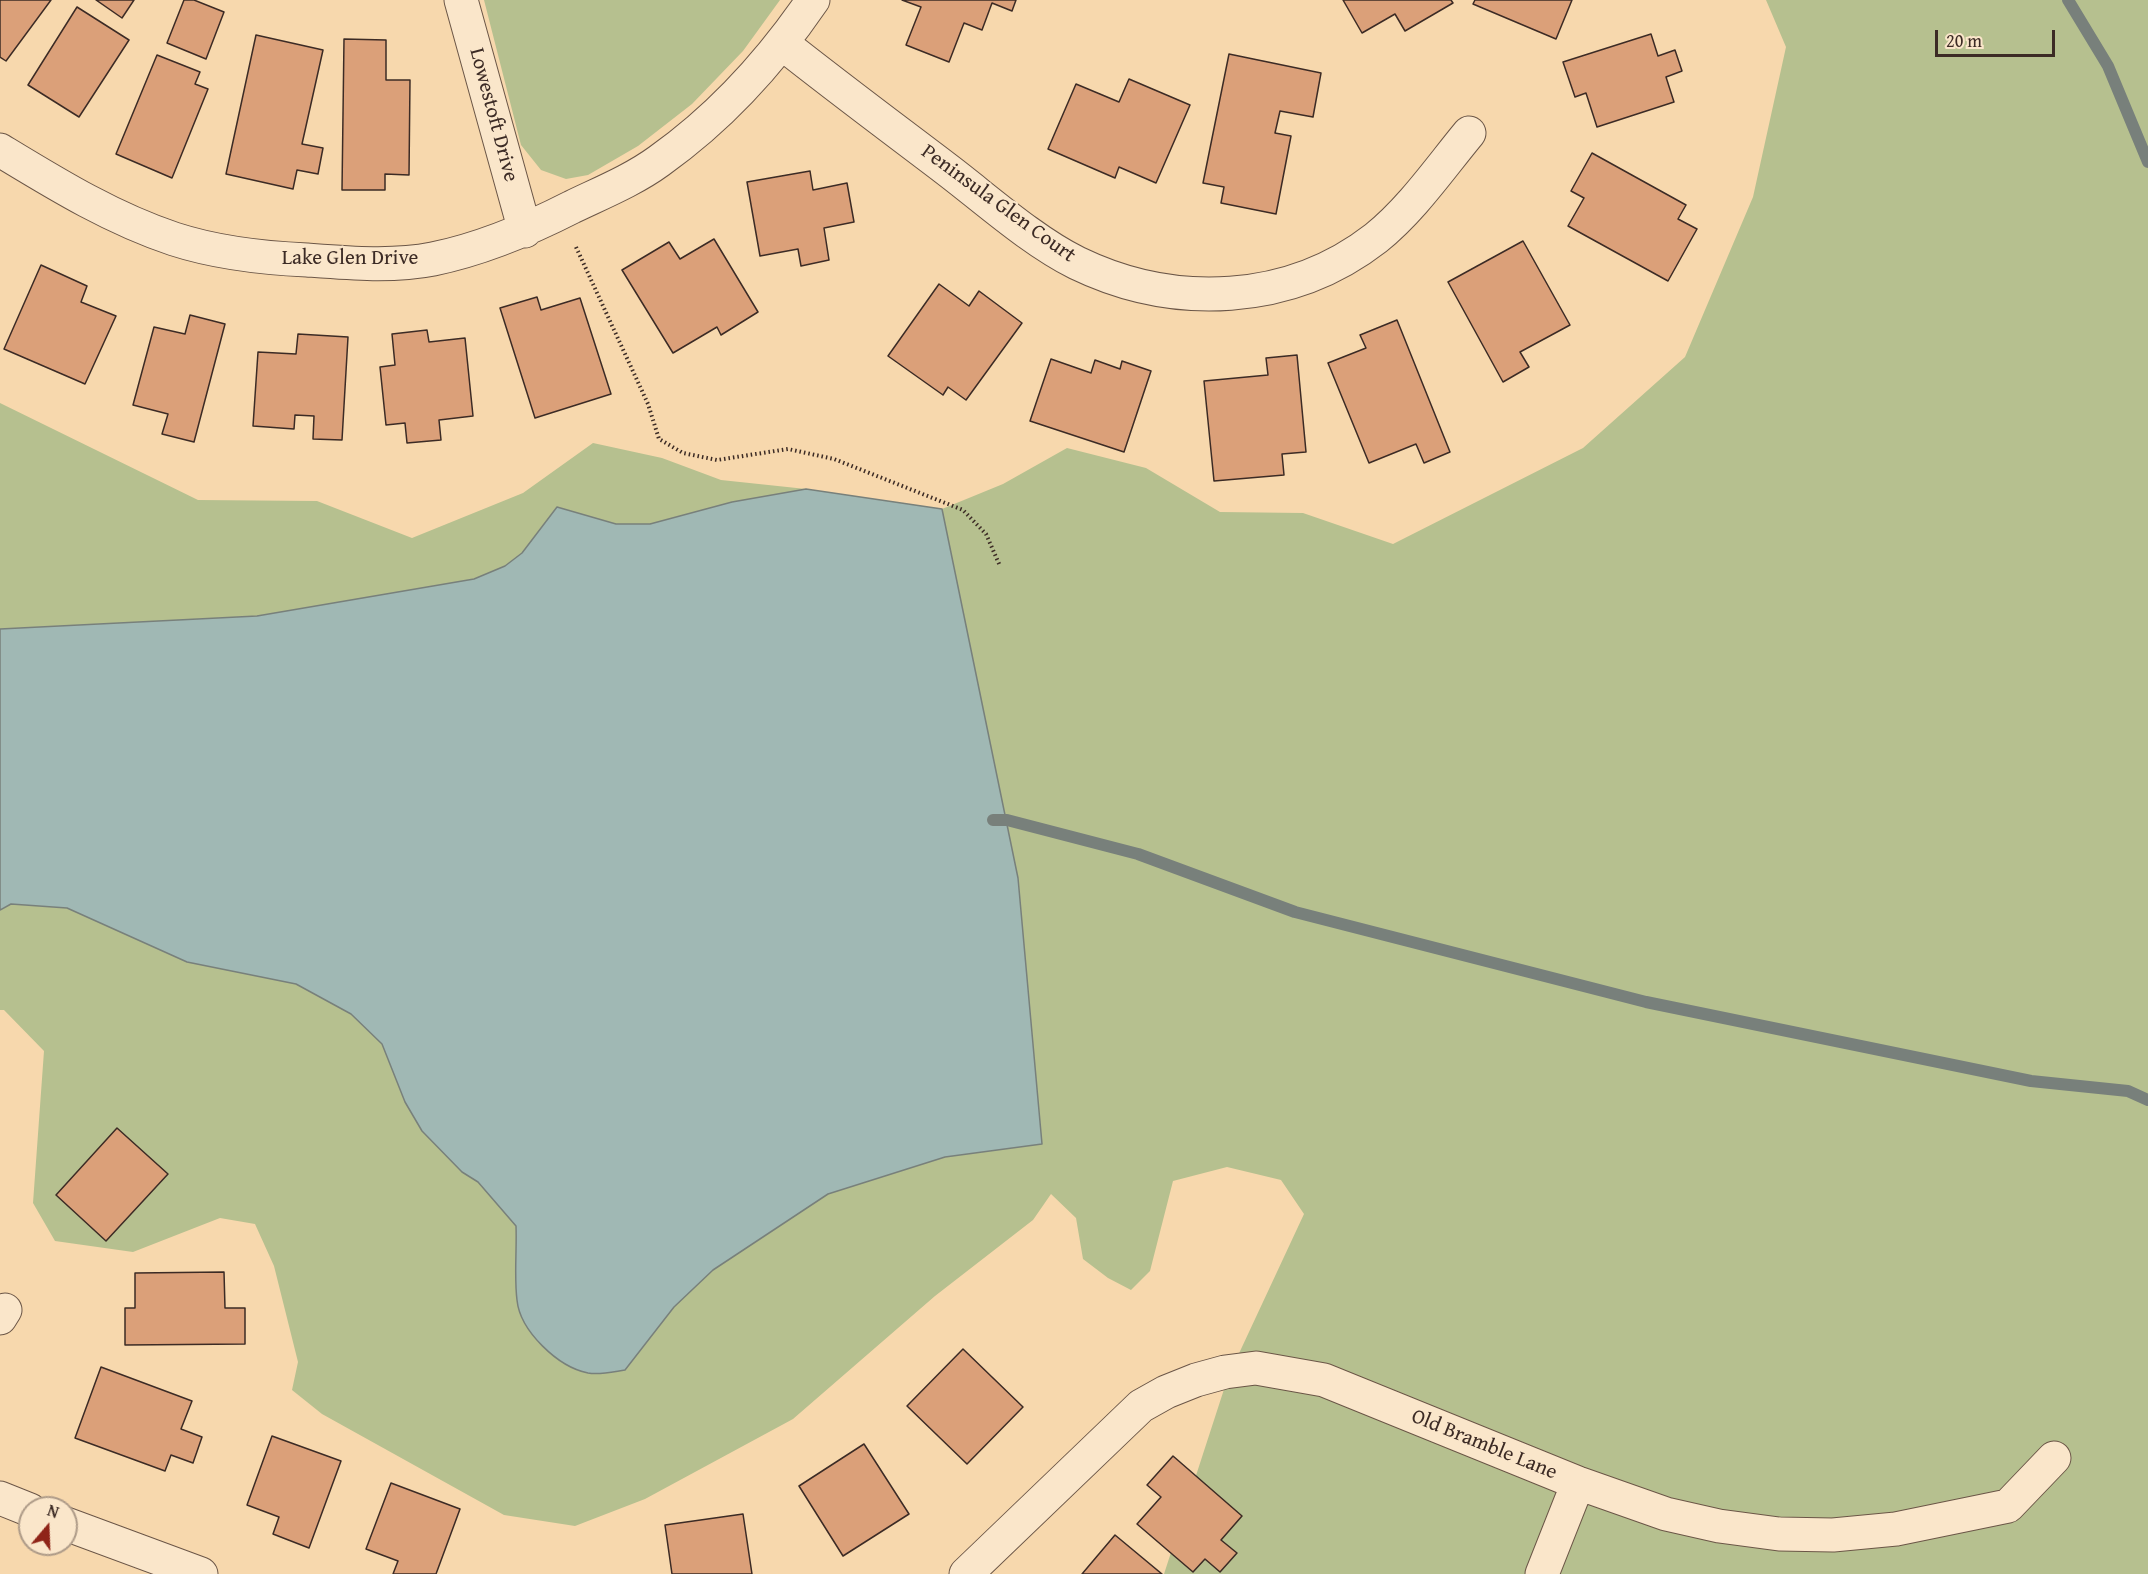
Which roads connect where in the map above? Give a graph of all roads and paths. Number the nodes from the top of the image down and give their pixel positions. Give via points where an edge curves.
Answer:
1 (461, 0) edge
2 (813, 0) edge
3 (783, 44) junction
4 (1469, 133) dead end
5 (0, 150) edge
6 (561, 213) junction
7 (525, 231) junction
8 (1000, 566) dead end
9 (2054, 1458) dead end
10 (1578, 1483) junction
11 (0, 1498) edge
12 (18, 1505) edge
13 (78, 1528) edge
14 (201, 1574) edge
15 (966, 1574) edge
16 (1542, 1574) edge

1 - 7 street, Lowestoft Drive
2 - 3 street, Lake Glen Drive
3 - 4 street, Peninsula Glen Court via 1025,228 1076,262 1127,284 1178,294 1226,295 1281,287 1333,266 1377,237 1419,195
3 - 6 street, Lake Glen Drive via 718,113 658,162
5 - 7 street, Lake Glen Drive via 85,202 130,223 176,240 261,258 355,263 430,259
6 - 7 street, Lake Glen Drive
6 - 8 path via 648,404 659,439 684,453 717,460 789,449 834,459 963,510 986,534
9 - 10 street, Old Bramble Lane via 2008,1506 1896,1529 1833,1535 1779,1534 1719,1526 1666,1514
10 - 15 street, Old Bramble Lane via 1324,1380 1256,1368 1235,1371 1196,1380 1141,1406
10 - 16 street
11 - 12 street
13 - 14 street

